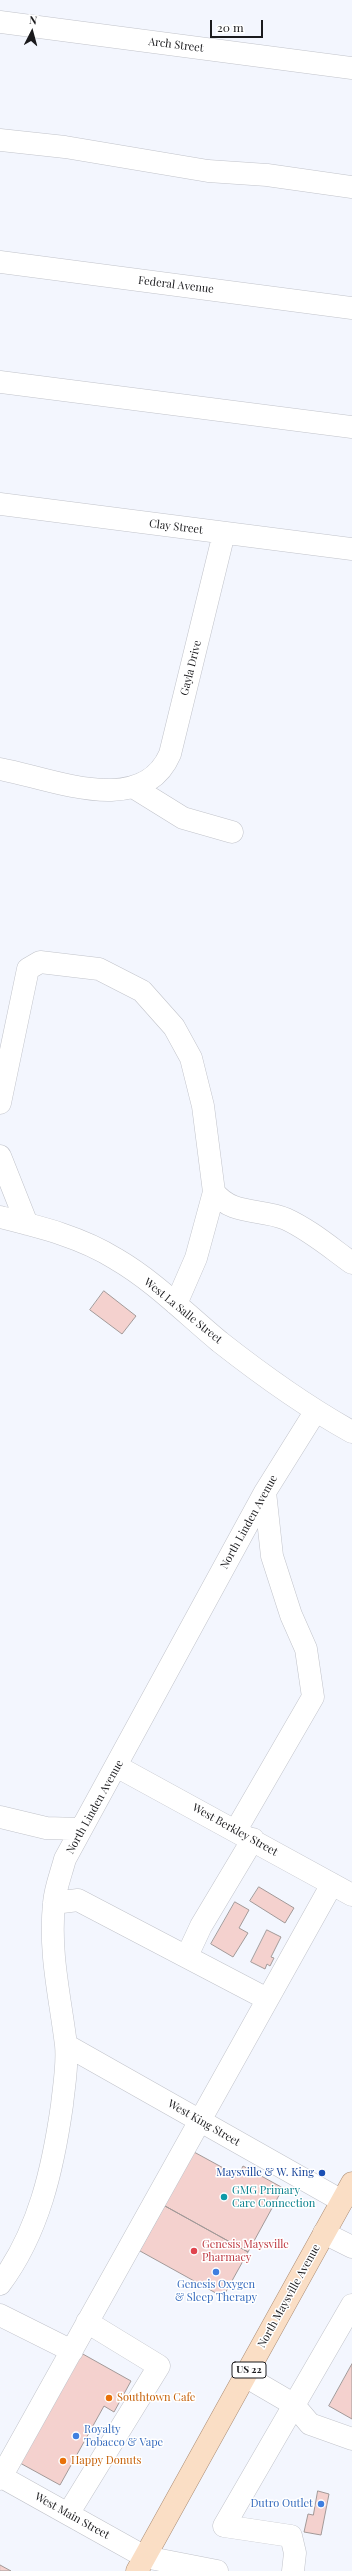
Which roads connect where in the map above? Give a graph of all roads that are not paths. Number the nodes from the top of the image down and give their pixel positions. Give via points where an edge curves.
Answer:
1 (0, 22) edge
2 (352, 68) edge
3 (0, 140) edge
4 (352, 187) edge
5 (0, 262) edge
6 (352, 308) edge
7 (0, 382) edge
8 (352, 427) edge
9 (0, 504) edge
10 (224, 533) junction
11 (352, 549) edge
12 (0, 769) edge
13 (133, 787) junction
14 (232, 832) dead end
15 (0, 1103) edge
16 (0, 1156) edge
17 (214, 1192) junction
18 (0, 1217) edge
19 (27, 1224) junction
20 (352, 1263) edge
21 (176, 1304) junction
22 (315, 1412) junction
23 (352, 1432) edge
24 (265, 1492) junction
25 (118, 1766) junction
26 (0, 1817) edge
27 (80, 1829) junction
28 (244, 1834) junction
29 (332, 1884) junction
30 (352, 1895) edge
31 (54, 1903) junction
32 (188, 1956) junction
33 (267, 1999) junction
34 (66, 2045) junction
35 (200, 2120) junction
36 (347, 2192) edge
37 (324, 2233) junction
38 (352, 2246) edge
39 (0, 2284) edge
40 (352, 2305) edge
41 (0, 2315) edge
42 (87, 2322) junction
43 (72, 2351) junction
44 (245, 2376) junction
45 (293, 2404) junction
46 (352, 2439) edge
47 (1, 2477) edge
48 (68, 2514) junction
49 (141, 2564) edge
50 (202, 2570) edge
51 (293, 2571) edge

1 - 2 street, Arch Street
3 - 4 street via 208,170
5 - 6 street, Federal Avenue
7 - 8 street
9 - 10 street, Clay Street
10 - 11 street, Clay Street
10 - 13 street, Gayla Drive via 170,754 164,767 153,777
12 - 13 street, Gayla Drive via 91,789 113,791
13 - 14 street via 183,818
15 - 17 street via 28,969 40,962 99,968 142,991 174,1027 191,1058 203,1106
16 - 19 street
17 - 20 street via 221,1202 235,1209 264,1213 290,1221
17 - 21 street via 196,1258
18 - 19 street, West La Salle Street
19 - 21 street, West La Salle Street via 81,1241 117,1259
21 - 22 street, West La Salle Street via 220,1341
22 - 23 street, West La Salle Street
22 - 24 street, North Linden Avenue
24 - 25 street, North Linden Avenue
24 - 28 street via 272,1556 290,1615 306,1649 313,1697
25 - 27 street, North Linden Avenue
25 - 28 street, West Berkley Street
26 - 27 street via 46,1828
27 - 31 street, North Linden Avenue via 65,1860
28 - 29 street, West Berkley Street
28 - 32 street
29 - 30 street, West Berkley Street
29 - 33 street
31 - 32 street via 78,1900
31 - 34 street, North Linden Avenue via 53,1967
32 - 33 street
33 - 35 street
34 - 35 street, West King Street
34 - 39 street, North Linden Avenue via 62,2102 48,2176 30,2232 13,2266
35 - 36 street, West King Street
35 - 42 street
36 - 37 main road, North Maysville Avenue / US 22
37 - 38 street
37 - 44 main road, North Maysville Avenue / US 22
40 - 45 street
41 - 43 street
42 - 43 street
42 - 48 street via 159,2366
43 - 47 street
44 - 45 street
44 - 49 main road, North Maysville Avenue / US 22
45 - 46 street via 310,2424
45 - 51 street via 224,2526 290,2536 295,2553
47 - 48 street, West Main Street
48 - 49 street, West Main Street
49 - 50 street, West Main Street

